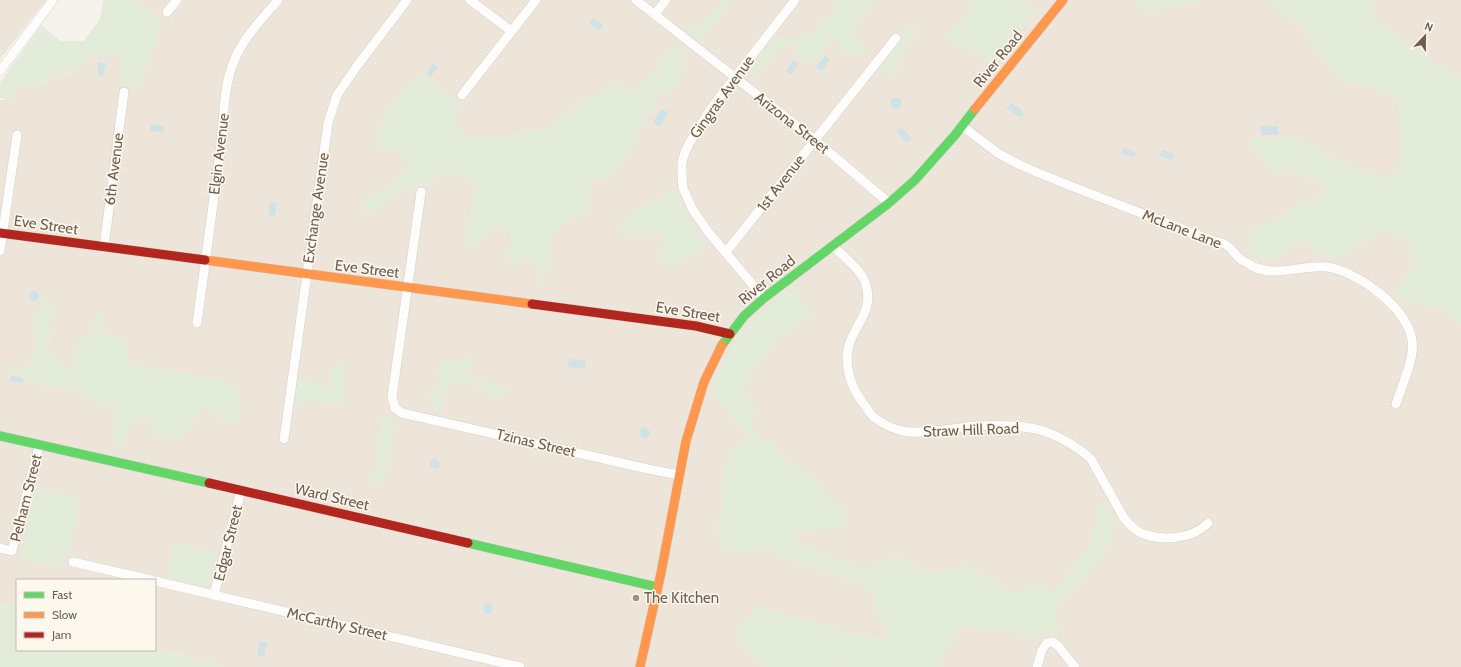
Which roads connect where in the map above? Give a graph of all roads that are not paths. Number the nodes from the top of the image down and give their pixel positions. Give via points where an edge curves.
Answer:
1 (53, 0) edge
2 (177, 0) edge
3 (278, 0) edge
4 (407, 0) edge
5 (470, 0) edge
6 (536, 0) edge
7 (636, 0) edge
8 (666, 0) edge
9 (795, 0) edge
10 (1063, 0) edge
11 (167, 12) dead end
12 (655, 14) junction
13 (511, 31) junction
14 (896, 38) dead end
15 (0, 71) edge
16 (735, 77) junction
17 (124, 92) dead end
18 (462, 95) dead end
19 (962, 126) junction
20 (17, 135) dead end
21 (815, 140) junction
22 (421, 192) dead end
23 (889, 203) junction
24 (1, 233) edge
25 (833, 246) junction
26 (104, 247) junction
27 (0, 251) edge
28 (726, 252) junction
29 (206, 261) junction
30 (307, 275) junction
31 (408, 288) junction
32 (764, 298) junction
33 (197, 323) dead end
34 (730, 334) junction
35 (1396, 404) dead end
36 (0, 436) edge
37 (284, 439) dead end
38 (40, 446) junction
39 (679, 475) junction
40 (241, 491) junction
41 (1208, 523) dead end
42 (0, 548) edge
43 (73, 562) dead end
44 (147, 579) edge
45 (156, 581) edge
46 (657, 587) junction
47 (214, 595) junction
48 (520, 667) edge
49 (641, 667) edge
50 (1037, 667) edge
51 (1075, 667) edge

1 - 15 street
2 - 11 street
3 - 29 street, Elgin Avenue via 244,42 230,69
4 - 30 street, Exchange Avenue via 337,95 328,123
5 - 13 street
6 - 13 street
7 - 12 street, Arizona Street
8 - 12 street
9 - 16 street, Gingras Avenue
10 - 19 street, River Road
12 - 16 street, Arizona Street
13 - 18 street
14 - 21 street, 1st Avenue
16 - 21 street, Arizona Street
16 - 28 street, Gingras Avenue via 690,142 685,152 682,174 683,188 693,210
17 - 26 street, 6th Avenue
19 - 23 street, River Road via 928,166
19 - 35 street, McLane Lane via 999,154 1020,165 1226,244 1240,259 1255,267 1274,271 1327,267 1352,276 1370,287 1395,306 1404,318 1412,340 1410,361
20 - 24 street
21 - 23 street, Arizona Street
21 - 28 street, 1st Avenue
22 - 31 street
23 - 25 street, River Road
24 - 26 street, Eve Street
24 - 27 street
25 - 32 street, River Road
25 - 41 street, Straw Hill Road via 855,268 865,283 866,309 850,345 848,366 857,395 876,419 904,432 977,426 1036,429 1083,451 1091,459 1124,518 1139,532 1165,538 1199,531
26 - 29 street, Eve Street
28 - 32 street, Gingras Avenue
29 - 30 street, Eve Street
29 - 33 street, Elgin Avenue
30 - 31 street, Eve Street
30 - 37 street, Exchange Avenue
31 - 34 street, Eve Street via 696,326
31 - 39 street, Tzinas Street via 392,397 395,408 402,413
32 - 34 street, River Road via 744,316
34 - 39 street, River Road via 712,365 697,401
36 - 38 street, Ward Street
38 - 40 street, Ward Street
38 - 42 street, Pelham Street via 12,551
39 - 46 street, River Road
40 - 46 street, Ward Street
40 - 47 street, Edgar Street
43 - 44 street
45 - 47 street, McCarthy Street
46 - 49 street, River Road
47 - 48 street, McCarthy Street
50 - 51 street via 1046,643 1053,642

